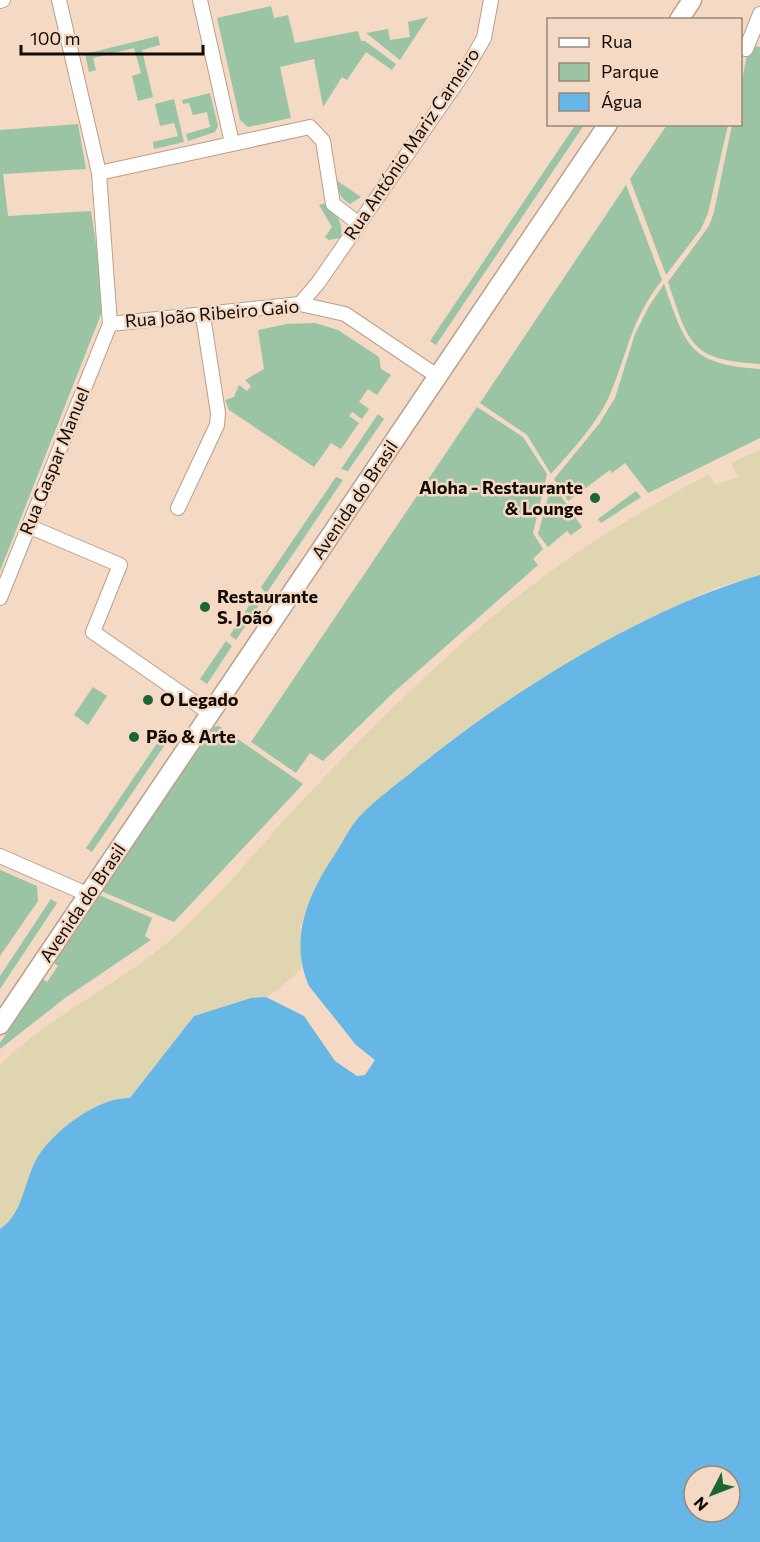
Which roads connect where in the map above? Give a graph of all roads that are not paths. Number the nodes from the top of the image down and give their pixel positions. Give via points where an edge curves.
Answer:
1 (59, 0) edge
2 (200, 0) edge
3 (491, 0) edge
4 (692, 0) edge
5 (760, 14) edge
6 (680, 18) edge
7 (746, 49) dead end
8 (607, 126) edge
9 (232, 143) junction
10 (99, 173) junction
11 (358, 224) junction
12 (318, 283) junction
13 (300, 304) junction
14 (324, 307) junction
15 (203, 316) junction
16 (110, 324) junction
17 (437, 376) junction
18 (178, 508) dead end
19 (28, 526) junction
20 (0, 598) edge
21 (212, 714) junction
22 (0, 856) edge
23 (89, 895) junction
24 (0, 1025) edge

1 - 10 street
2 - 9 street
3 - 11 street, Rua António Mariz Carneiro via 484,38 466,69
4 - 6 main road
5 - 7 street
8 - 17 main road, Avenida do Brasil
9 - 10 street
9 - 11 street via 310,127 323,141 333,204
10 - 16 street
11 - 12 street, Rua António Mariz Carneiro
12 - 13 street, Rua António Mariz Carneiro
12 - 14 street
13 - 14 street, Rua João Ribeiro Gaio
13 - 15 street, Rua João Ribeiro Gaio
14 - 17 street, Rua João Ribeiro Gaio via 345,314
15 - 16 street, Rua João Ribeiro Gaio
15 - 18 street via 217,425
16 - 19 street, Rua Gaspar Manuel
17 - 21 main road, Avenida do Brasil
19 - 20 street, Rua Gaspar Manuel
19 - 21 street via 120,565 93,632
21 - 23 main road, Avenida do Brasil
22 - 23 street
23 - 24 main road, Avenida do Brasil

